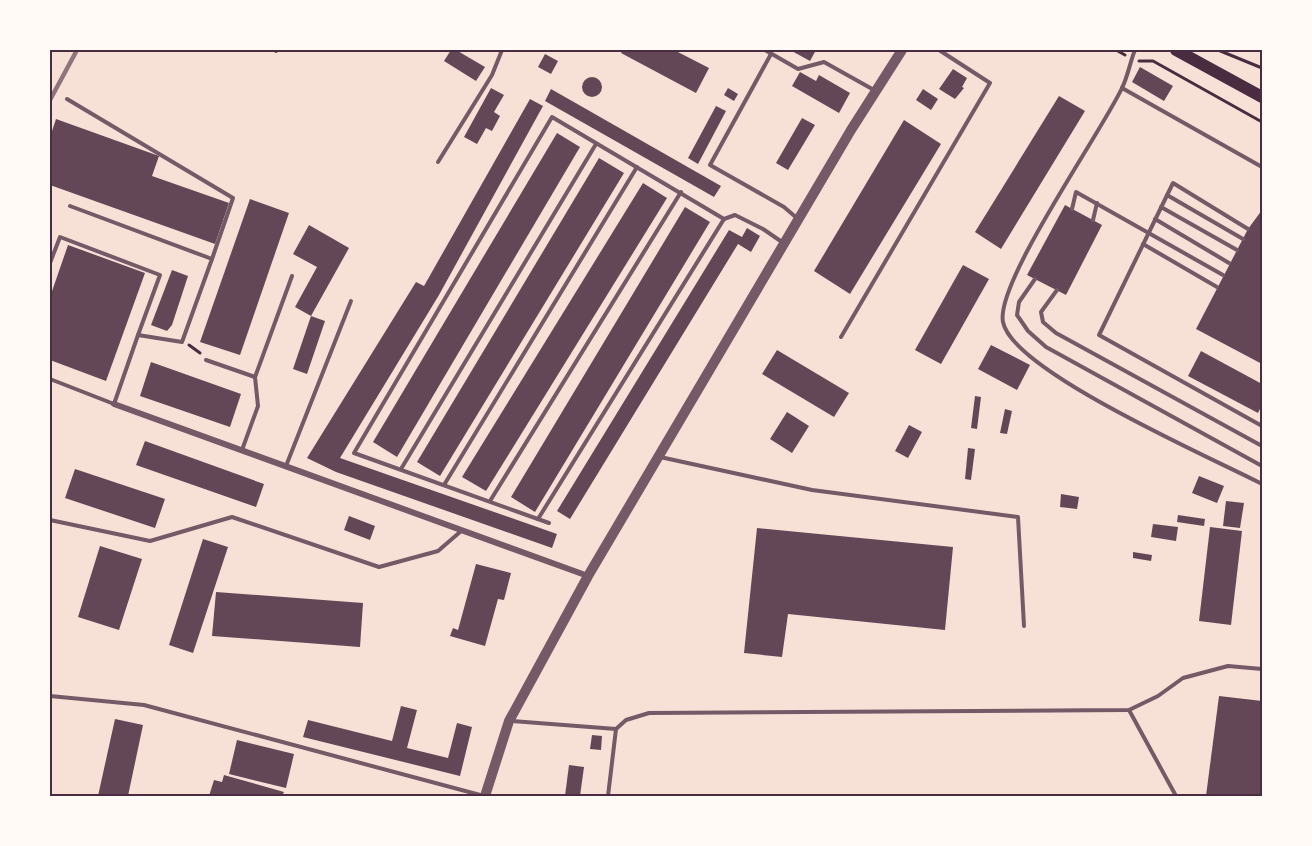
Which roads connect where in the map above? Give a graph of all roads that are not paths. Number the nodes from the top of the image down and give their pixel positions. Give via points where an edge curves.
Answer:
1 (502, 50) edge
2 (765, 50) edge
3 (902, 50) edge
4 (939, 50) edge
5 (1134, 50) edge
6 (1176, 50) edge
7 (771, 54) junction
8 (1122, 88) junction
9 (874, 91) junction
10 (1263, 97) edge
11 (67, 99) dead end
12 (596, 144) junction
13 (438, 162) dead end
14 (637, 167) junction
15 (1263, 167) edge
16 (681, 192) junction
17 (1167, 195) junction
18 (1097, 203) junction
19 (70, 206) dead end
20 (1161, 207) junction
21 (1072, 209) dead end
22 (723, 219) junction
23 (800, 219) junction
24 (1155, 219) junction
25 (1093, 220) dead end
26 (1248, 229) dead end
27 (1149, 232) junction
28 (1243, 239) dead end
29 (786, 244) junction
30 (1143, 244) junction
31 (1237, 250) dead end
32 (212, 259) junction
33 (50, 263) edge
34 (1229, 263) dead end
35 (1223, 275) dead end
36 (292, 276) dead end
37 (1035, 279) dead end
38 (1217, 287) dead end
39 (1057, 290) dead end
40 (351, 301) dead end
41 (138, 335) junction
42 (841, 336) dead end
43 (206, 360) road end
44 (255, 377) junction
45 (50, 379) edge
46 (114, 404) junction
47 (1263, 426) edge
48 (1263, 446) edge
49 (242, 451) junction
50 (660, 457) junction
51 (1263, 466) edge
52 (285, 467) junction
53 (400, 469) junction
54 (1263, 484) edge
55 (444, 485) junction
56 (490, 501) junction
57 (538, 519) junction
58 (50, 520) edge
59 (549, 523) dead end
60 (460, 532) junction
61 (588, 576) junction
62 (1024, 626) dead end
63 (1263, 669) edge
64 (50, 696) edge
65 (1129, 710) junction
66 (509, 721) junction
67 (616, 729) junction
68 (485, 796) edge
69 (608, 796) edge
70 (1176, 796) edge

1 - 13 lane via 492,75
2 - 7 lane
3 - 9 street
4 - 42 lane via 990,83
5 - 8 lane
6 - 10 main road
7 - 9 lane via 798,69 824,62
7 - 23 lane via 710,165
8 - 15 lane
8 - 54 lane via 1039,231 1003,305 1003,322 1008,336 1029,356 1074,388
9 - 23 street
11 - 32 lane via 234,198
12 - 14 lane
12 - 53 lane
12 - 53 lane via 552,117 354,453
14 - 16 lane
14 - 55 lane
16 - 22 lane
16 - 56 lane
17 - 20 lane
17 - 26 lane via 1173,183
17 - 28 lane
18 - 21 lane via 1076,192
18 - 25 lane
18 - 27 lane
19 - 32 lane
20 - 24 lane
20 - 31 lane
22 - 29 lane via 735,216
22 - 57 lane
23 - 29 street
24 - 27 lane
24 - 34 lane
27 - 30 lane
27 - 35 lane
29 - 50 street
30 - 38 lane
30 - 47 lane via 1099,335
32 - 41 lane via 182,342
33 - 41 lane via 60,237 160,275
36 - 44 lane
37 - 51 lane via 1019,302 1017,315 1028,332 1046,347
39 - 48 lane via 1041,312 1043,322 1094,355
40 - 52 lane
41 - 46 lane
43 - 44 lane
44 - 49 lane via 258,406
45 - 46 lane
46 - 49 street
49 - 52 street
50 - 61 street
50 - 62 lane via 812,490 1018,517
52 - 60 street
53 - 55 lane
55 - 56 lane
56 - 57 lane
57 - 59 lane
58 - 60 lane via 150,542 232,517 379,567 438,551
60 - 61 street
61 - 66 street
63 - 65 lane via 1228,666 1183,678
64 - 68 lane via 144,705
65 - 67 lane via 649,713 626,720
65 - 70 lane
66 - 67 lane
66 - 68 street
67 - 69 lane

